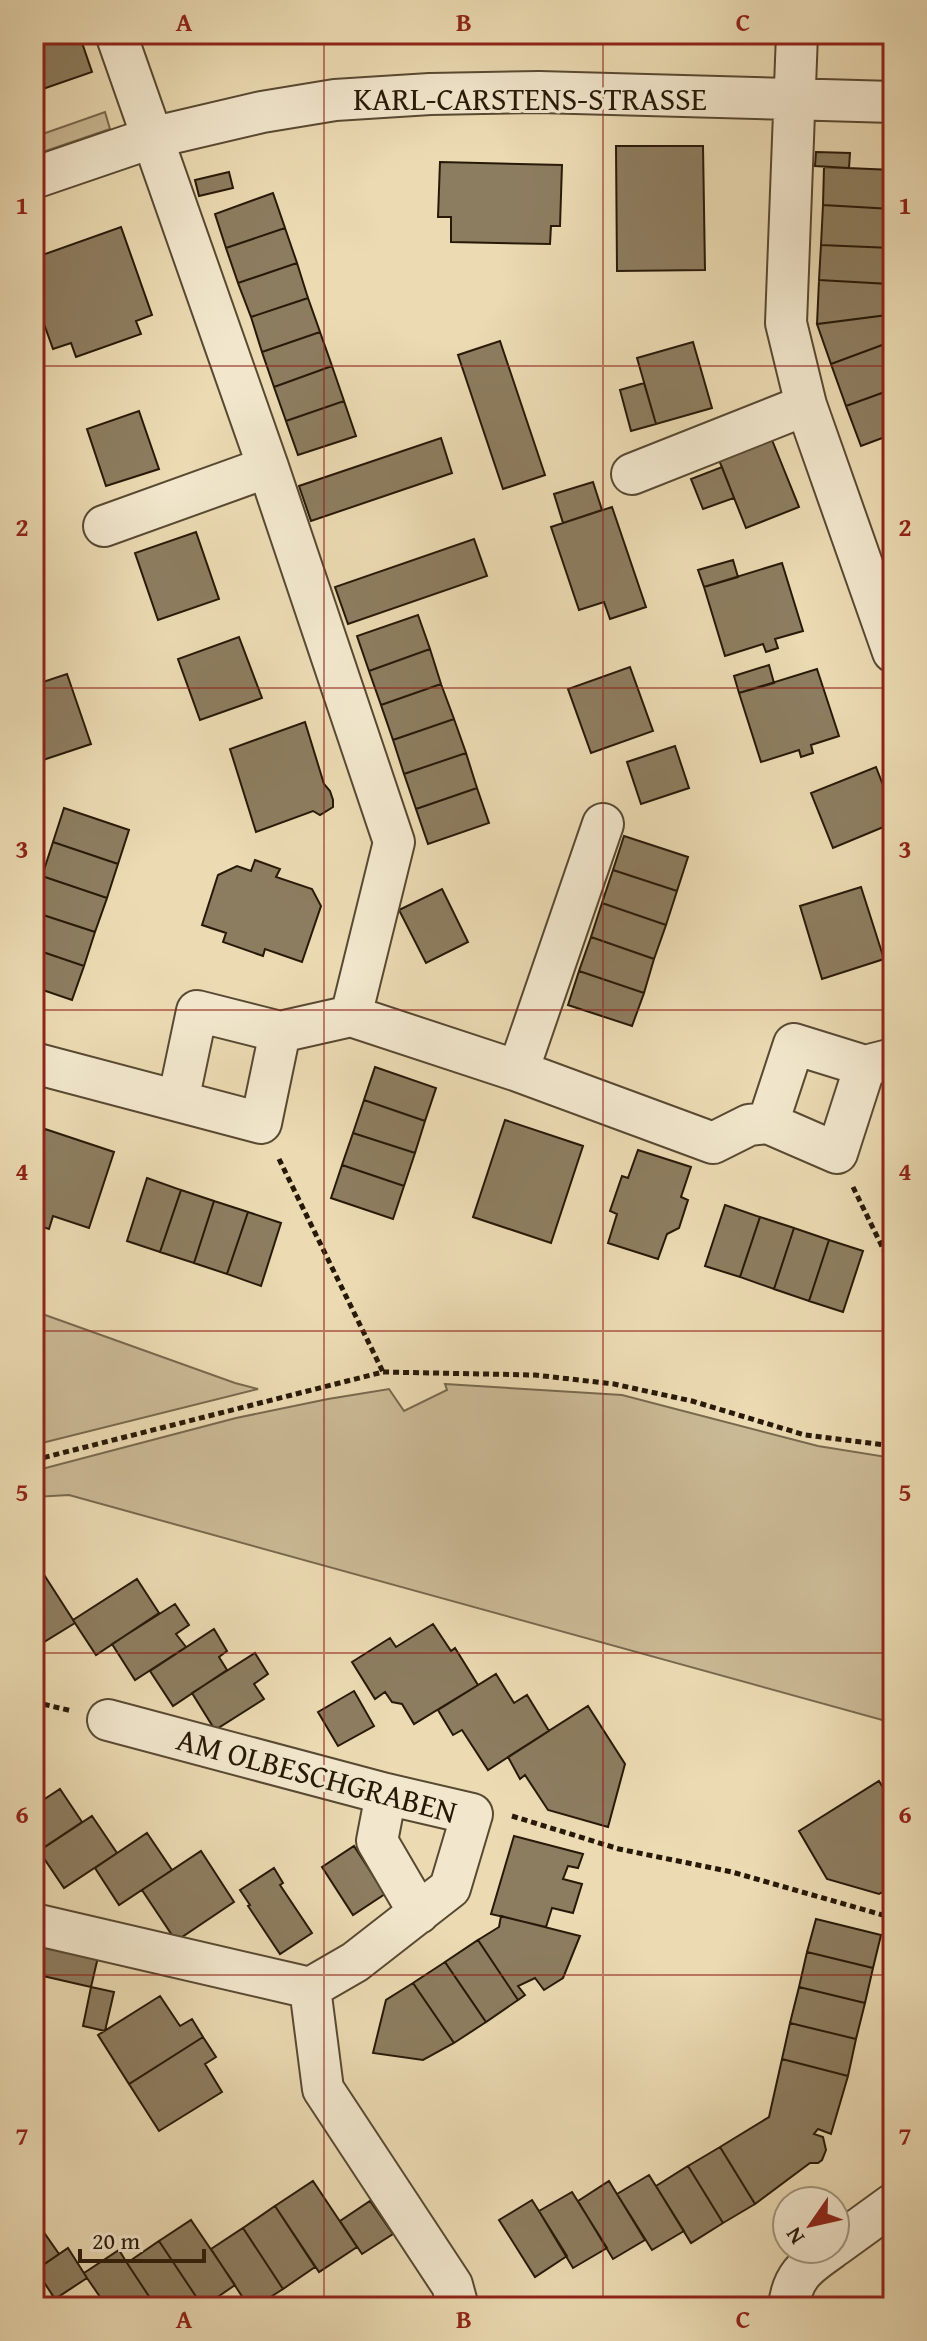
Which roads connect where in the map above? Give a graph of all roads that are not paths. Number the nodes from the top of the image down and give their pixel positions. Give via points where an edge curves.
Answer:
1 (116, 34) edge
2 (797, 34) edge
3 (794, 98) junction
4 (893, 102) edge
5 (151, 138) junction
6 (34, 178) edge
7 (806, 405) junction
8 (268, 467) junction
9 (632, 474) dead end
10 (104, 526) dead end
11 (893, 652) edge
12 (603, 824) dead end
13 (351, 1016) junction
14 (280, 1032) junction
15 (34, 1063) edge
16 (879, 1063) edge
17 (518, 1071) junction
18 (178, 1101) junction
19 (768, 1123) junction
20 (108, 1720) dead end
21 (386, 1794) junction
22 (419, 1913) junction
23 (34, 1924) edge
24 (310, 1988) junction
25 (893, 2204) edge
26 (851, 2235) edge
27 (809, 2265) edge
28 (458, 2307) edge
29 (789, 2307) edge

1 - 5 street
2 - 3 street
3 - 4 street, KARL-CARSTENS-STRASSE
3 - 5 street, KARL-CARSTENS-STRASSE via 430,94 335,100
3 - 7 street via 786,323
5 - 6 street, KARL-CARSTENS-STRASSE
5 - 8 street
7 - 9 street
7 - 11 street
8 - 10 street
8 - 13 street via 394,842
12 - 17 street
13 - 14 street
13 - 17 street
14 - 18 street via 197,1011
14 - 18 street via 261,1123
15 - 18 street
16 - 19 street via 794,1044
16 - 19 street via 837,1153
17 - 19 street via 713,1143 749,1125
20 - 21 street, AM OLBESCHGRABEN
21 - 22 street via 377,1841
21 - 22 street, AM OLBESCHGRABEN via 472,1814 450,1888
22 - 24 street, AM OLBESCHGRABEN via 355,1962
23 - 24 street
24 - 28 street via 323,2089 452,2285
25 - 26 street
27 - 29 street via 791,2292

